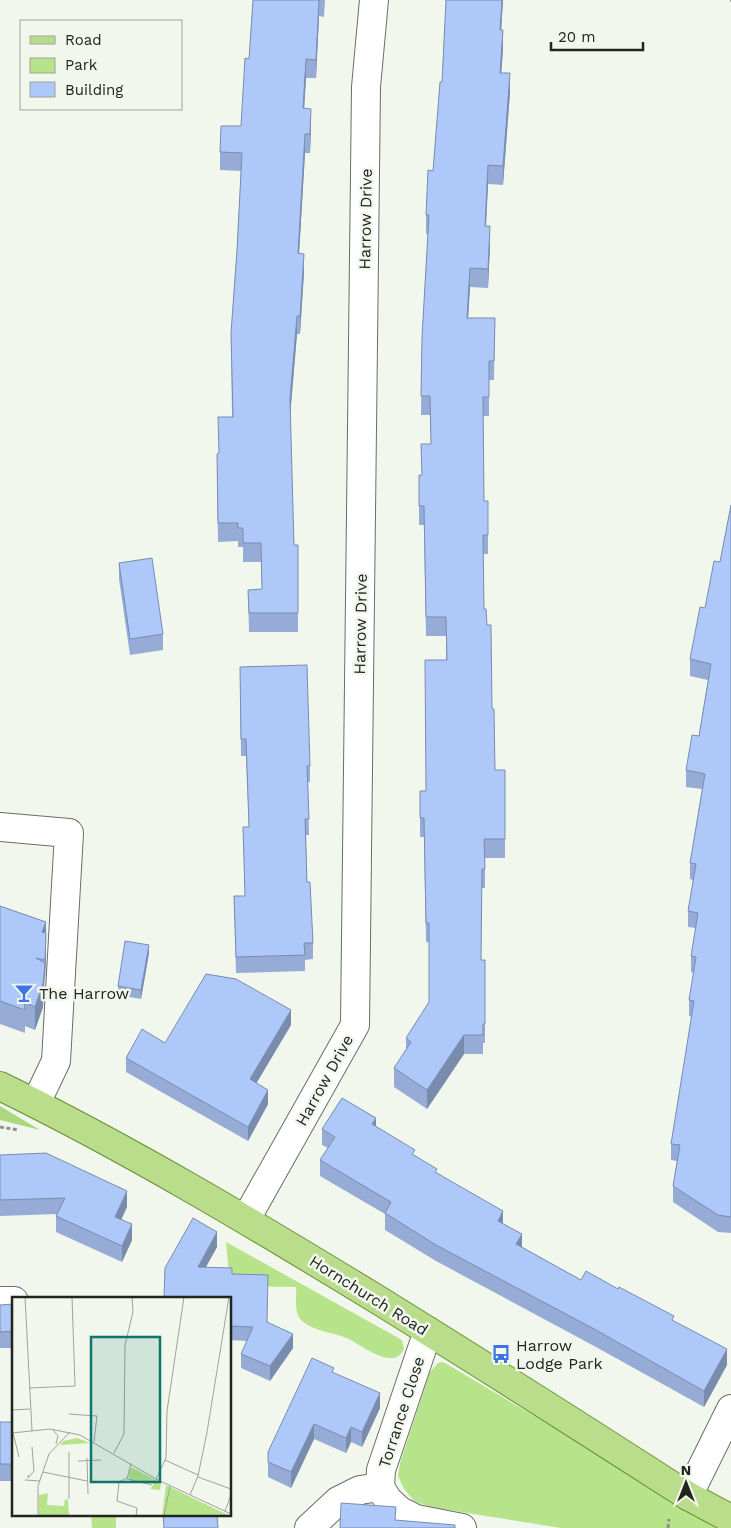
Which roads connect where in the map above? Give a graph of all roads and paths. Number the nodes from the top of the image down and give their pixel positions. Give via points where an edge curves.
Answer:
1 (374, 0) edge
2 (0, 827) edge
3 (0, 1086) edge
4 (36, 1103) junction
5 (246, 1219) junction
6 (428, 1331) junction
7 (731, 1409) edge
8 (380, 1486) junction
9 (688, 1496) junction
10 (731, 1518) edge
11 (309, 1528) edge
12 (462, 1528) edge

1 - 5 street, Harrow Drive via 366,87 355,1024
2 - 4 street via 69,833 56,1060
3 - 4 main road, Hornchurch Road
4 - 5 main road, Hornchurch Road
5 - 6 main road, Hornchurch Road
6 - 8 street, Torrance Close via 381,1470
6 - 9 main road, Hornchurch Road
7 - 9 street
8 - 11 street via 360,1490 338,1501
8 - 12 street, Torrance Close via 400,1511 416,1519
9 - 10 main road, Hornchurch Road

